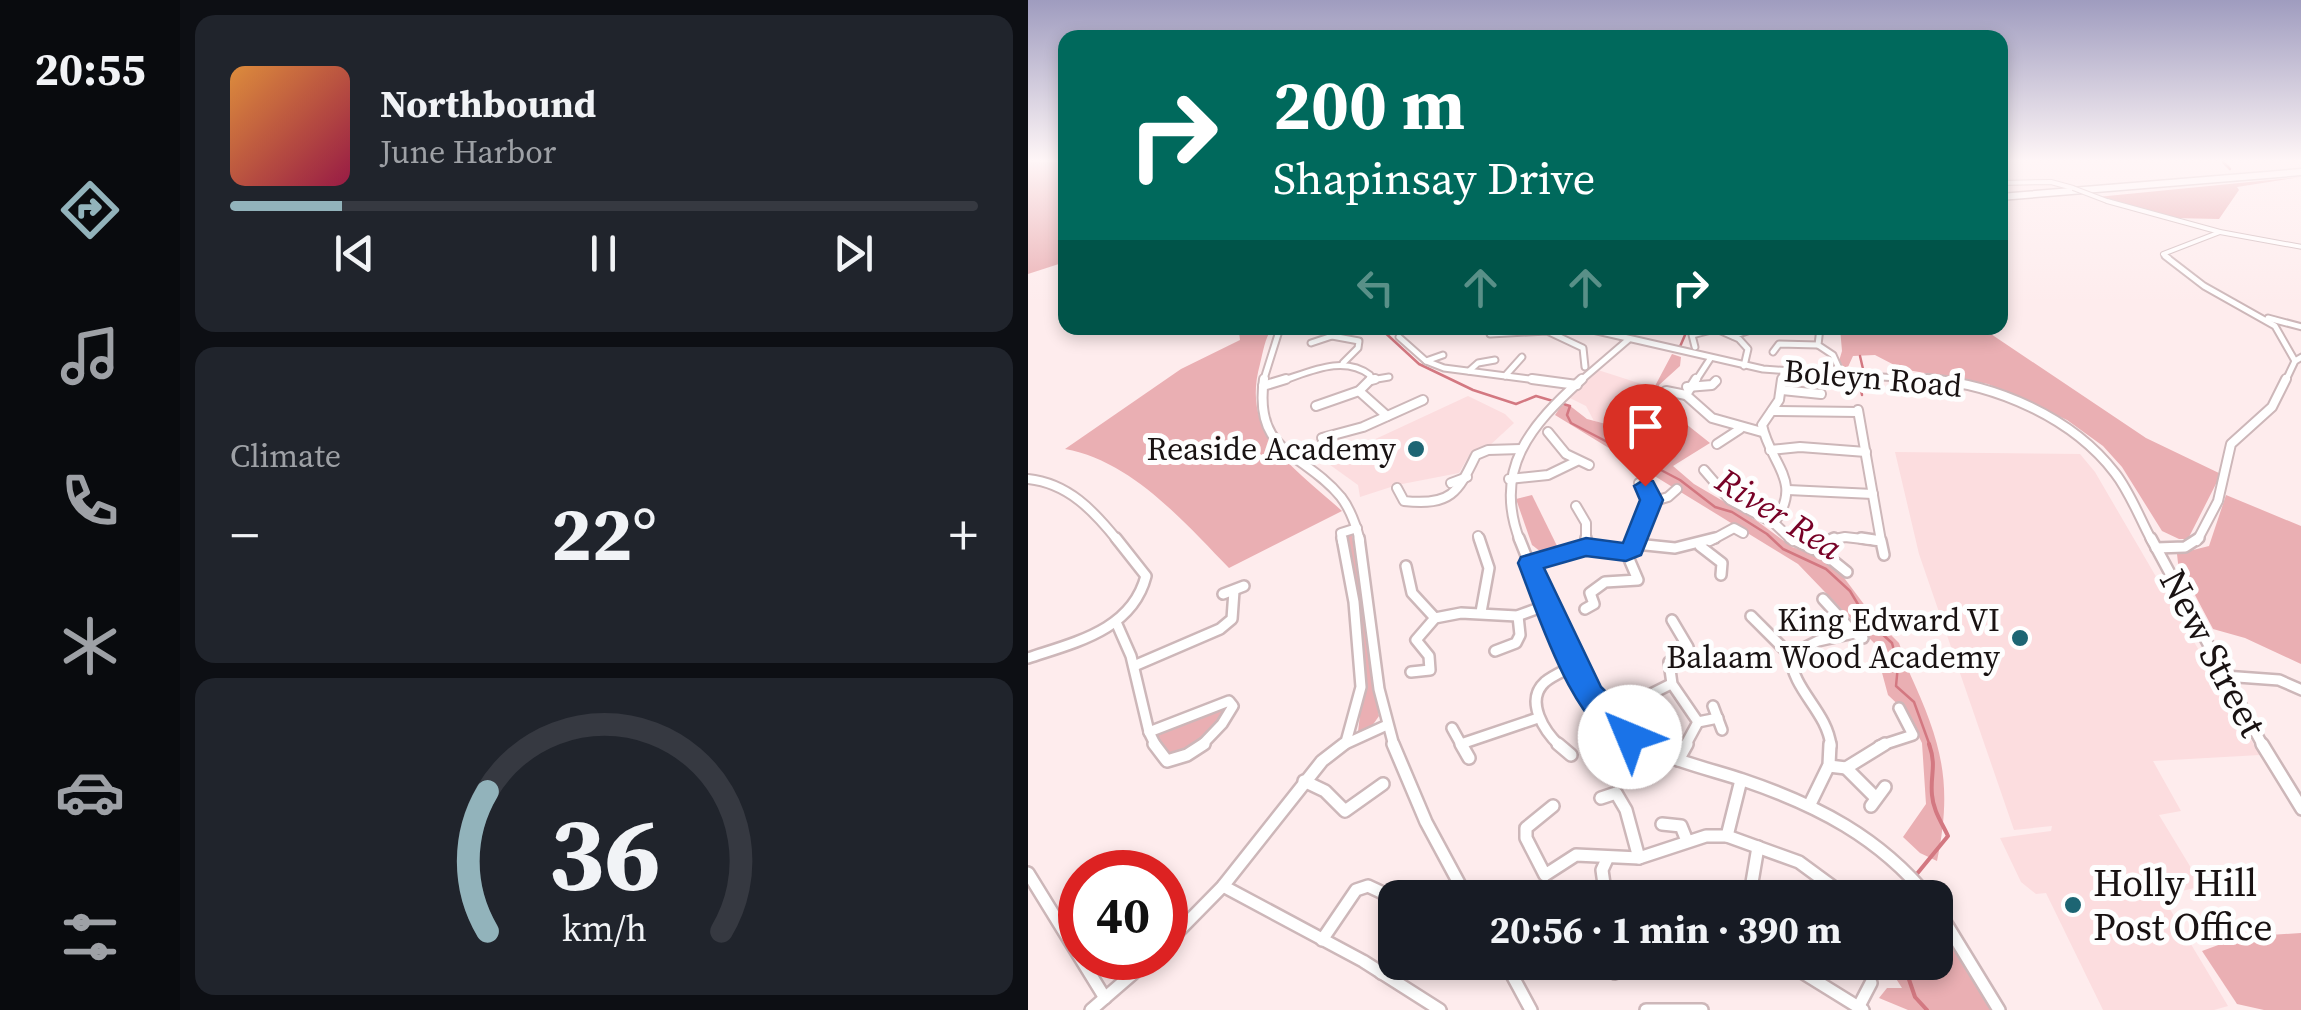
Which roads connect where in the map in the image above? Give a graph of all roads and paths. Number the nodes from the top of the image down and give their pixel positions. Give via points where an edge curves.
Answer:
1 (2137, 209) edge
2 (2220, 232) junction
3 (2302, 247) edge
4 (2264, 317) junction
5 (2302, 327) edge
6 (1278, 335) edge
7 (1560, 335) edge
8 (1617, 335) edge
9 (1692, 335) edge
10 (1736, 335) edge
11 (1819, 335) edge
12 (1332, 336) joint
13 (1733, 336) joint
14 (1399, 337) dead end
15 (1629, 339) junction
16 (1311, 343) dead end
17 (1818, 345) junction
18 (1694, 347) dead end
19 (1773, 352) dead end
20 (1443, 355) dead end
21 (1522, 357) dead end
22 (1710, 359) junction
23 (2298, 359) edge
24 (1495, 360) dead end
25 (1426, 361) junction
26 (1343, 362) junction
27 (1744, 366) junction
28 (1585, 367) dead end
29 (1470, 371) junction
30 (1783, 372) junction
31 (1842, 375) junction
32 (1505, 376) junction
33 (1389, 377) dead end
34 (1371, 380) junction
35 (1716, 381) dead end
36 (1576, 385) junction
37 (1264, 386) junction
38 (1782, 390) junction
39 (1360, 391) junction
40 (1686, 391) junction
41 (1820, 394) dead end
42 (1666, 396) dead end
43 (1418, 401) dead end
44 (1316, 406) dead end
45 (1772, 411) junction
46 (1387, 416) junction
47 (1740, 429) junction
48 (1548, 432) dead end
49 (1762, 432) junction
50 (1327, 438) dead end
51 (1717, 444) dead end
52 (1521, 449) junction
53 (1770, 450) junction
54 (1866, 452) junction
55 (1578, 461) junction
56 (1590, 465) dead end
57 (1704, 470) dead end
58 (1467, 477) junction
59 (1028, 479) edge
60 (1509, 479) junction
61 (1452, 482) dead end
62 (1639, 483) dead end
63 (1397, 488) dead end
64 (1677, 489) dead end
65 (1788, 490) junction
66 (1873, 494) junction
67 (1652, 500) junction
68 (1576, 506) dead end
69 (1336, 521) dead end
70 (1774, 523) junction
71 (1356, 528) junction
72 (1341, 533) junction
73 (1743, 533) dead end
74 (1478, 536) dead end
75 (1881, 541) junction
76 (1636, 544) junction
77 (1700, 546) junction
78 (1586, 547) junction
79 (1812, 548) junction
80 (2156, 548) junction
81 (1626, 552) junction
82 (1884, 555) dead end
83 (1530, 563) junction
84 (1406, 566) dead end
85 (1847, 572) dead end
86 (1720, 575) dead end
87 (1234, 591) dead end
88 (1823, 600) dead end
89 (1547, 604) junction
90 (1584, 609) dead end
91 (1481, 612) junction
92 (1518, 616) junction
93 (1435, 618) junction
94 (1757, 618) dead end
95 (1672, 620) dead end
96 (1116, 622) junction
97 (1495, 651) dead end
98 (1790, 655) junction
99 (1028, 658) edge
100 (1134, 666) junction
101 (1573, 666) junction
102 (1411, 672) dead end
103 (2224, 676) junction
104 (1671, 684) junction
105 (2302, 690) edge
106 (1628, 705) dead end
107 (1713, 706) dead end
108 (1900, 708) dead end
109 (1538, 718) junction
110 (1718, 718) junction
111 (1698, 722) junction
112 (1387, 726) junction
113 (1452, 728) dead end
114 (1722, 730) dead end
115 (1148, 732) junction
116 (1346, 742) junction
117 (1461, 744) junction
118 (1571, 755) dead end
119 (1469, 758) dead end
120 (1678, 760) junction
121 (1829, 766) junction
122 (1846, 768) junction
123 (1741, 780) junction
124 (1304, 782) junction
125 (1383, 784) dead end
126 (1885, 787) dead end
127 (1601, 798) dead end
128 (1810, 804) junction
129 (1554, 806) dead end
130 (2302, 809) edge
131 (1662, 824) dead end
132 (1727, 836) junction
133 (1687, 841) junction
134 (1758, 847) junction
135 (1639, 858) junction
136 (1606, 859) junction
137 (1028, 873) edge
138 (1457, 880) edge
139 (1603, 880) edge
140 (1752, 880) edge
141 (1826, 880) edge
142 (1912, 880) edge
143 (1222, 886) junction
144 (1378, 891) edge
145 (1188, 921) edge
146 (1953, 935) edge
147 (1322, 940) junction
148 (1378, 971) edge
149 (1126, 980) edge
150 (1392, 980) edge
151 (1514, 980) edge
152 (1815, 980) edge
153 (1871, 983) dead end
154 (1105, 998) junction
155 (1861, 1008) edge
156 (1672, 1009) edge
157 (1091, 1010) edge
158 (1440, 1010) edge
159 (1530, 1010) edge
160 (1646, 1010) edge
161 (1702, 1010) edge
162 (1999, 1010) edge

1 - 2 street, bridge
2 - 3 street
2 - 4 street via 2163,254 2204,286
4 - 5 street
4 - 23 street
6 - 37 street
7 - 28 street via 1581,346
8 - 15 street, Boleyn Road
9 - 18 street
10 - 13 street
11 - 17 street
12 - 16 street
12 - 26 street via 1359,341
13 - 27 street via 1748,349
14 - 25 street
15 - 22 street, Boleyn Road
15 - 36 street
17 - 19 street via 1779,344
17 - 31 street via 1833,355
20 - 25 street
21 - 32 street
22 - 27 street, Boleyn Road
22 - 40 street
23 - 80 street via 2272,407 2230,444 2225,481 2200,540
24 - 29 street
25 - 29 street
26 - 34 street via 1362,368
26 - 37 street
27 - 30 street, Boleyn Road
29 - 32 street
30 - 31 street, Boleyn Road
30 - 38 street
31 - 80 street, Boleyn Road via 1954,381 2043,413 2115,473
32 - 36 street
33 - 34 street
34 - 39 street
35 - 40 street
36 - 52 street
37 - 71 street via 1268,432 1332,487
38 - 41 street
38 - 45 street
39 - 44 street
39 - 46 street
40 - 42 street
40 - 47 street via 1712,418
43 - 46 street
45 - 49 street
45 - 54 street via 1858,411
46 - 50 street
47 - 49 street
47 - 51 street
48 - 55 street
49 - 53 street
52 - 58 street via 1481,452
52 - 60 street
53 - 54 street
53 - 65 street
54 - 66 street
55 - 56 street
55 - 60 street via 1548,475
57 - 70 street via 1730,500
58 - 61 street
58 - 63 street via 1458,490 1420,505 1406,502
59 - 96 street via 1045,478 1070,491 1146,576 1139,599
60 - 83 street via 1509,505
62 - 67 street
64 - 67 street
65 - 66 street
65 - 70 street via 1788,508
66 - 75 street
67 - 76 street
68 - 78 street via 1586,523
69 - 72 street
70 - 79 street via 1795,543
71 - 72 street
71 - 112 street
72 - 116 street via 1361,687
73 - 77 street via 1734,528
74 - 91 street via 1489,568
75 - 79 street via 1833,536
75 - 82 street
76 - 77 street
76 - 81 street
77 - 86 street via 1722,563
78 - 81 street
78 - 83 street
79 - 85 street
80 - 103 street, New Street
81 - 90 street via 1638,580 1593,587 1594,604
83 - 89 street
84 - 93 street via 1412,593
87 - 100 street via 1232,619 1220,629
88 - 98 street via 1858,636
89 - 92 street
89 - 101 street
91 - 92 street
91 - 93 street
92 - 97 street via 1516,644
93 - 102 street via 1416,640 1430,670
94 - 98 street
95 - 104 street via 1688,646 1669,662
96 - 99 street
96 - 100 street
98 - 121 street via 1798,686 1832,747
100 - 115 street
101 - 109 street via 1542,684
101 - 120 street via 1614,724
103 - 105 street via 2278,680
103 - 130 street, New Street
104 - 106 street
104 - 111 street
107 - 110 street
108 - 122 street via 1913,736 1881,745
109 - 117 street
109 - 118 street
110 - 111 street
110 - 114 street
111 - 120 street
112 - 116 street
112 - 138 street via 1399,769
113 - 117 street
115 - 115 street via 1164,758 1179,760 1202,746 1233,706 1221,701
116 - 124 street
117 - 119 street
120 - 123 street
121 - 122 street
121 - 128 street
122 - 126 street via 1874,802
123 - 128 street
123 - 132 street
124 - 125 street via 1345,811
124 - 143 street
127 - 135 street via 1616,793
128 - 142 street via 1873,840
129 - 136 street via 1526,828 1545,875 1576,854
131 - 133 street via 1681,826
132 - 133 street
132 - 134 street
133 - 135 street
134 - 140 street
134 - 141 street
135 - 136 street
136 - 139 street
137 - 154 street
143 - 145 street
143 - 147 street
144 - 147 street via 1356,890
146 - 162 street
147 - 148 street
149 - 154 street
150 - 158 street
151 - 159 street
152 - 155 street
153 - 155 street
154 - 157 street
156 - 160 street
156 - 161 street

